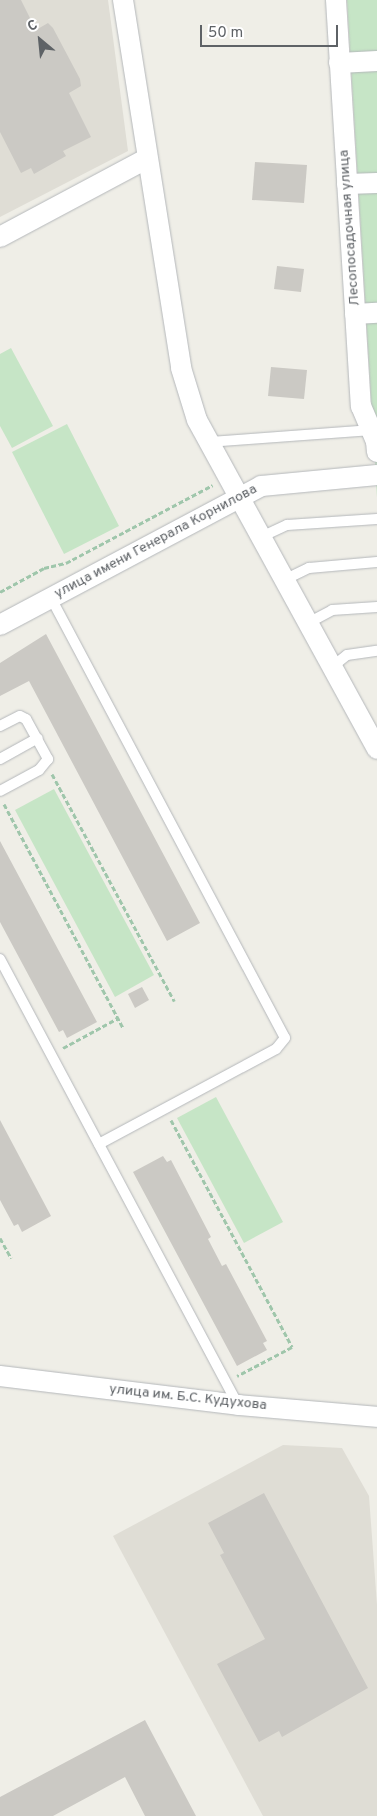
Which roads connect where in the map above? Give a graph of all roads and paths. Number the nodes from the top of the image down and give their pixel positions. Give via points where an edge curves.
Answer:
1 (123, 0) edge
2 (336, 0) edge
3 (377, 61) edge
4 (339, 63) junction
5 (146, 159) junction
6 (377, 183) edge
7 (347, 184) junction
8 (0, 237) edge
9 (377, 313) edge
10 (355, 314) junction
11 (375, 438) edge
12 (209, 442) junction
13 (377, 452) edge
14 (377, 475) edge
15 (228, 477) junction
16 (239, 498) junction
17 (377, 519) edge
18 (261, 537) junction
19 (377, 562) edge
20 (284, 580) junction
21 (0, 592) edge
22 (51, 598) junction
23 (377, 607) edge
24 (308, 623) junction
25 (0, 625) edge
26 (377, 651) edge
27 (332, 666) junction
28 (0, 726) edge
29 (38, 738) junction
30 (377, 749) edge
31 (0, 759) edge
32 (46, 765) junction
33 (0, 791) edge
34 (0, 796) edge
35 (0, 959) edge
36 (174, 1001) dead end
37 (118, 1018) junction
38 (123, 1028) dead end
39 (60, 1049) dead end
40 (165, 1108) junction
41 (99, 1144) junction
42 (0, 1238) edge
43 (11, 1258) dead end
44 (0, 1376) edge
45 (232, 1378) dead end
46 (238, 1405) junction
47 (377, 1416) edge

1 - 5 street
2 - 4 street, Лесопосадочная улица
3 - 4 street
4 - 7 street, Лесопосадочная улица
5 - 8 street
5 - 12 street via 181,368 197,420
6 - 7 street
7 - 10 street, Лесопосадочная улица
9 - 10 street
10 - 11 street, Лесопосадочная улица via 361,406
11 - 12 lane
11 - 13 street, Лесопосадочная улица
12 - 15 street
14 - 16 street, улица имени Генерала Корнилова via 261,486
15 - 16 street
15 - 21 path via 66,563 44,568
16 - 18 street
16 - 22 street, улица имени Генерала Корнилова
17 - 18 lane via 288,525
18 - 20 street
19 - 20 lane via 309,568
20 - 24 street
22 - 25 street, улица имени Генерала Корнилова
22 - 40 lane via 285,1038 276,1049
23 - 24 lane via 332,610
24 - 27 street
26 - 27 lane via 347,654
27 - 30 street
28 - 29 lane via 20,716 26,719
29 - 31 lane
29 - 32 lane via 48,759
32 - 33 lane
32 - 36 path
34 - 37 path
35 - 41 lane
37 - 38 path
37 - 39 path
40 - 41 lane
40 - 45 path via 292,1347
41 - 46 lane
42 - 43 path
44 - 46 street, улица им. Б.С. Кудухова
46 - 47 street, улица им. Б.С. Кудухова

